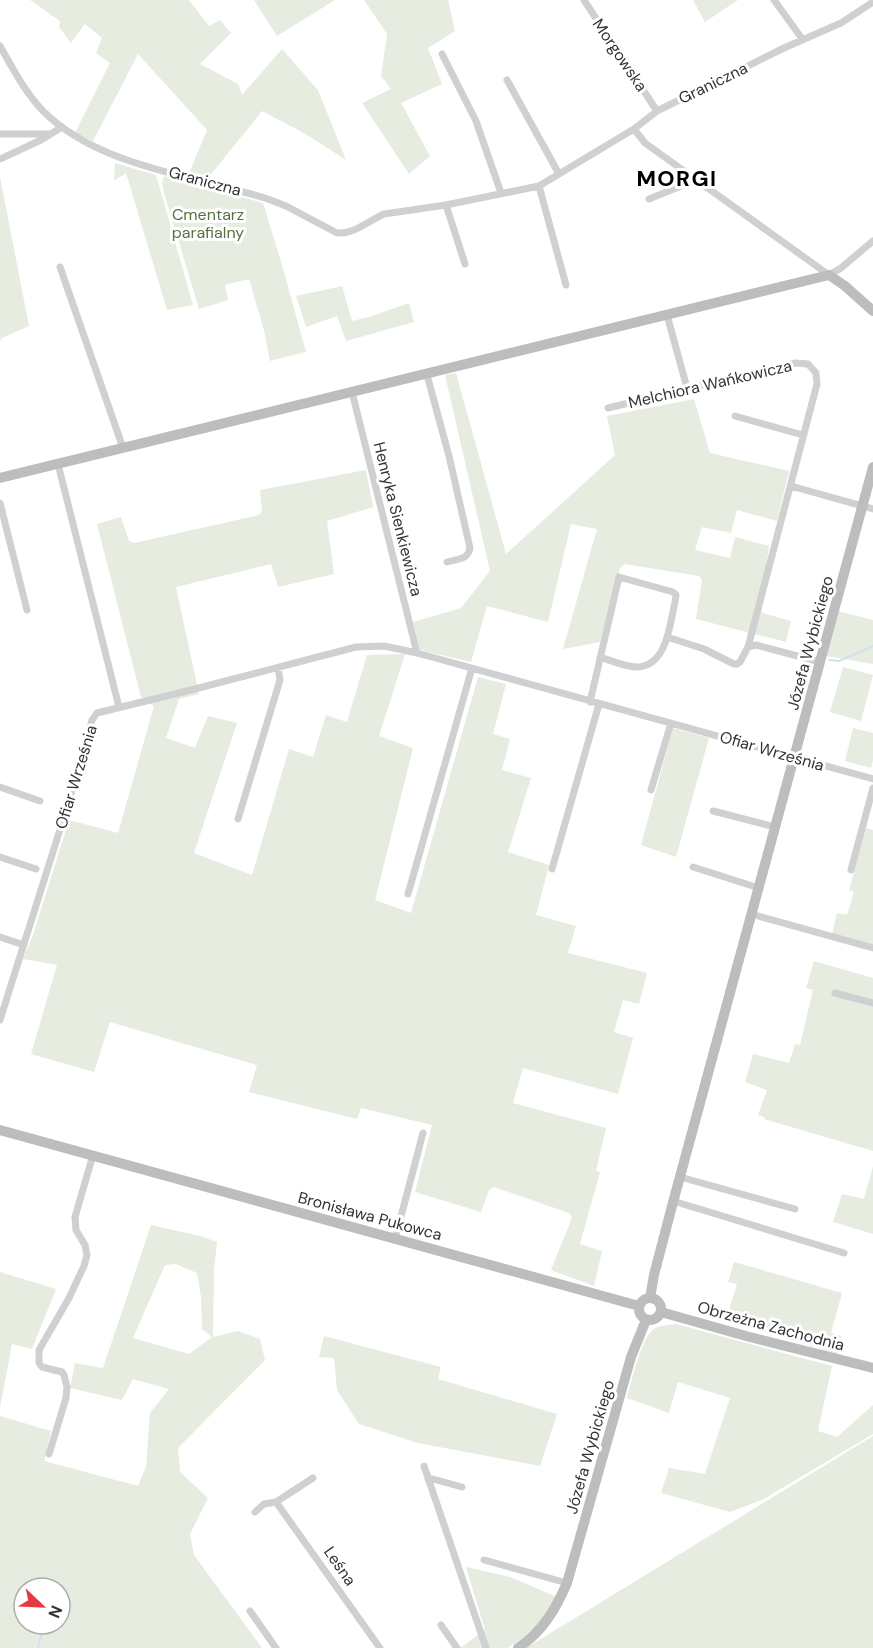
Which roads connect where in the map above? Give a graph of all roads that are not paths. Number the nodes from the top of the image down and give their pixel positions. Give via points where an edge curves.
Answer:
1 (584, 0) edge
2 (774, 0) edge
3 (873, 2) edge
4 (803, 40) junction
5 (0, 46) edge
6 (442, 54) dead end
7 (507, 80) dead end
8 (657, 111) junction
9 (62, 127) junction
10 (634, 129) junction
11 (0, 134) edge
12 (50, 134) junction
13 (0, 159) edge
14 (559, 174) junction
15 (695, 178) junction
16 (539, 186) junction
17 (501, 193) junction
18 (649, 199) dead end
19 (446, 205) junction
20 (873, 241) edge
21 (465, 264) dead end
22 (60, 267) dead end
23 (829, 275) junction
24 (566, 285) dead end
25 (873, 312) edge
26 (667, 315) junction
27 (427, 375) junction
28 (687, 388) junction
29 (352, 392) junction
30 (608, 408) dead end
31 (735, 416) dead end
32 (803, 435) junction
33 (123, 448) junction
34 (58, 464) junction
35 (873, 467) edge
36 (0, 478) edge
37 (791, 486) junction
38 (0, 503) edge
39 (868, 508) edge
40 (447, 562) dead end
41 (27, 610) dead end
42 (667, 637) junction
43 (748, 647) junction
44 (417, 653) junction
45 (600, 657) junction
46 (820, 662) junction
47 (278, 668) junction
48 (472, 668) junction
49 (590, 702) junction
50 (599, 704) junction
51 (119, 707) junction
52 (671, 723) junction
53 (794, 757) junction
54 (873, 778) edge
55 (0, 788) edge
56 (873, 788) edge
57 (651, 790) dead end
58 (40, 801) dead end
59 (713, 811) dead end
60 (238, 819) dead end
61 (775, 827) junction
62 (0, 857) edge
63 (693, 867) dead end
64 (36, 869) dead end
65 (552, 869) dead end
66 (851, 870) dead end
67 (759, 888) junction
68 (408, 894) dead end
69 (751, 914) junction
70 (0, 937) edge
71 (24, 945) junction
72 (873, 948) edge
73 (835, 993) dead end
74 (873, 1004) edge
75 (0, 1020) edge
76 (0, 1130) edge
77 (423, 1133) dead end
78 (93, 1155) junction
79 (680, 1177) junction
80 (674, 1201) junction
81 (795, 1209) dead end
82 (395, 1239) junction
83 (844, 1253) dead end
84 (650, 1298) junction
85 (639, 1306) junction
86 (661, 1312) junction
87 (646, 1320) junction
88 (873, 1368) edge
89 (49, 1454) dead end
90 (424, 1466) dead end
91 (313, 1478) dead end
92 (428, 1479) junction
93 (462, 1487) dead end
94 (276, 1502) junction
95 (255, 1512) dead end
96 (484, 1560) dead end
97 (567, 1583) junction
98 (250, 1611) dead end
99 (441, 1625) dead end
100 (276, 1648) edge
101 (380, 1648) edge
102 (458, 1648) edge
103 (486, 1648) edge
104 (518, 1648) edge

1 - 8 street, Morgowska
2 - 4 street
3 - 4 street, Graniczna via 841,23
4 - 8 street, Graniczna
5 - 9 street, Graniczna via 30,96
6 - 17 street via 476,121
7 - 14 street
8 - 10 street, Graniczna
9 - 12 street
9 - 19 street, Graniczna via 127,160 268,199 338,233 356,230 384,214
10 - 14 street, Graniczna
10 - 15 street via 645,143
11 - 12 street
12 - 13 street
14 - 16 street, Graniczna
15 - 18 street
15 - 23 street
16 - 17 street, Graniczna
16 - 24 street
17 - 19 street, Graniczna
19 - 21 street
20 - 23 street
22 - 33 street
23 - 25 street
23 - 26 street
26 - 27 street
26 - 28 street
27 - 29 street
27 - 40 street via 470,548 466,557
28 - 30 street, Melchiora Wańkowicza
28 - 32 street, Melchiora Wańkowicza via 796,363 808,364 816,373 817,384
29 - 33 street
29 - 44 street, Henryka Sienkiewicza
31 - 32 street
32 - 37 street, Melchiora Wańkowicza
33 - 34 street
34 - 36 street
34 - 51 street
35 - 39 street, Józefa Wybickiego
37 - 39 street
37 - 43 street, Melchiora Wańkowicza
38 - 41 street
39 - 46 street, Józefa Wybickiego
42 - 43 street via 734,664 741,662
42 - 45 street via 649,665 637,667
42 - 45 street via 675,602 672,592 619,577
43 - 46 street via 756,645
44 - 47 street, Ofiar Września via 384,646 356,647
44 - 48 street, Ofiar Września
45 - 49 street
46 - 53 street, Józefa Wybickiego
47 - 51 street, Ofiar Września
47 - 60 street via 280,680
48 - 49 street, Ofiar Września
48 - 68 street
49 - 50 street, Ofiar Września
50 - 52 street, Ofiar Września
50 - 65 street
51 - 71 street, Ofiar Września via 97,713 92,720
52 - 53 street, Ofiar Września
52 - 57 street
53 - 54 street, Ofiar Września
53 - 61 street, Józefa Wybickiego
55 - 58 street
56 - 66 street
59 - 61 street
61 - 67 street, Józefa Wybickiego
62 - 64 street
63 - 67 street
67 - 69 street, Józefa Wybickiego
69 - 72 street
69 - 79 street, Józefa Wybickiego
70 - 71 street
71 - 75 street, Ofiar Września
73 - 74 street
76 - 78 street, Bronisława Pukowca
77 - 82 street
78 - 82 street, Bronisława Pukowca
78 - 89 street via 75,1217 87,1255 84,1266 39,1350 39,1363 62,1372 67,1387
79 - 80 street, Józefa Wybickiego
79 - 81 street
80 - 83 street
80 - 84 street, Józefa Wybickiego
82 - 85 street, Bronisława Pukowca
84 - 85 street
84 - 86 street via 659,1302
85 - 87 street
86 - 87 street via 655,1319
86 - 88 street, Obrzeżna Zachodnia
87 - 97 street, Józefa Wybickiego via 631,1357
90 - 92 street
91 - 94 street
92 - 93 street
92 - 103 street
94 - 95 street via 264,1504
94 - 101 street, Leśna
96 - 97 street
97 - 104 street, Józefa Wybickiego via 548,1620
98 - 100 street
99 - 102 street

